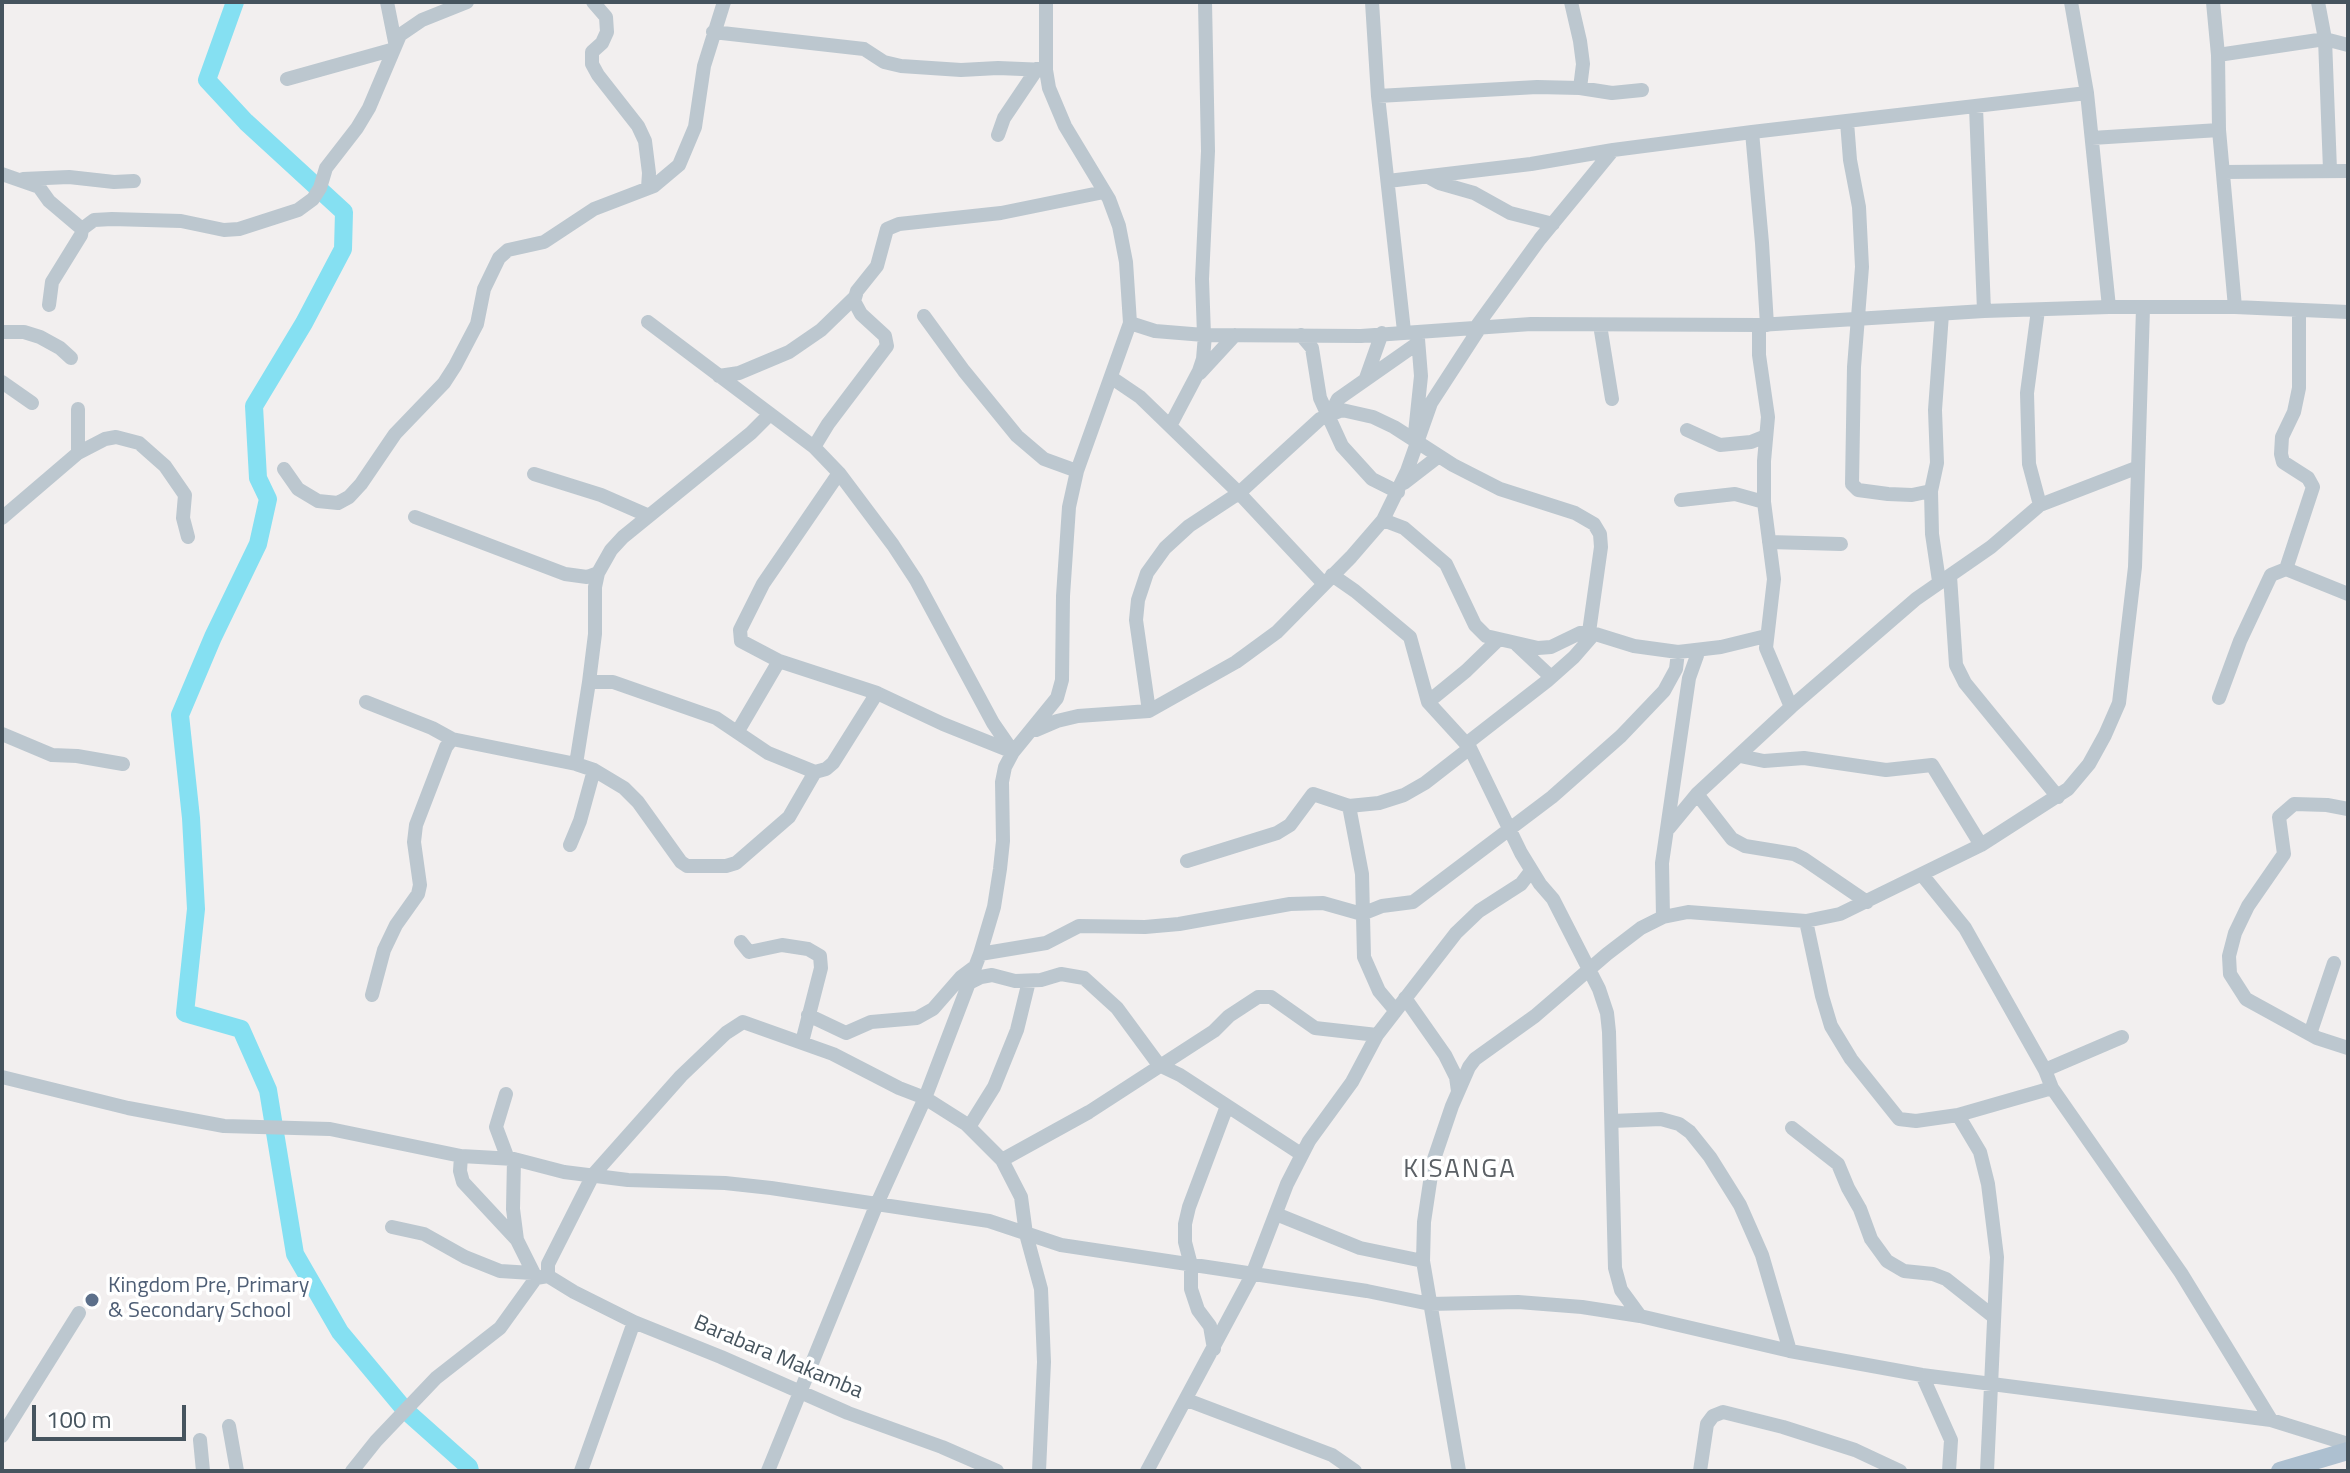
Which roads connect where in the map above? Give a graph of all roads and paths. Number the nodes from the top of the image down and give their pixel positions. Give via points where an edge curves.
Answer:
1 (387, 2) edge
2 (467, 2) edge
3 (593, 2) edge
4 (724, 2) edge
5 (1046, 2) edge
6 (1205, 2) edge
7 (1372, 2) edge
8 (1571, 2) edge
9 (2071, 2) edge
10 (2213, 2) edge
11 (2318, 2) edge
12 (713, 32) junction
13 (2325, 39) junction
14 (2348, 45) edge
15 (393, 46) junction
16 (2218, 55) junction
17 (1042, 69) junction
18 (287, 79) dead end
19 (1580, 88) junction
20 (1642, 90) dead end
21 (2087, 93) junction
22 (1378, 96) junction
23 (1976, 107) junction
24 (1847, 122) junction
25 (2219, 130) junction
26 (1752, 132) junction
27 (998, 135) dead end
28 (2092, 138) junction
29 (1613, 150) junction
30 (2330, 170) junction
31 (2348, 171) edge
32 (2223, 172) junction
33 (2, 174) edge
34 (1429, 177) junction
35 (19, 179) junction
36 (134, 181) dead end
37 (1388, 181) junction
38 (648, 188) junction
39 (1104, 192) junction
40 (1553, 224) junction
41 (82, 229) junction
42 (854, 298) junction
43 (49, 305) dead end
44 (2109, 307) junction
45 (2235, 307) junction
46 (2143, 308) junction
47 (2038, 310) junction
48 (1984, 311) junction
49 (2299, 311) junction
50 (2348, 312) edge
51 (1942, 314) junction
52 (924, 316) dead end
53 (1859, 319) junction
54 (648, 322) dead end
55 (1130, 323) junction
56 (1600, 325) junction
57 (1763, 325) junction
58 (1478, 326) junction
59 (2, 332) edge
60 (1382, 333) junction
61 (1204, 335) junction
62 (1235, 335) junction
63 (1301, 335) junction
64 (1413, 335) junction
65 (71, 358) dead end
66 (719, 376) junction
67 (1196, 377) junction
68 (1112, 378) junction
69 (1366, 380) junction
70 (2, 382) edge
71 (1612, 399) dead end
72 (32, 403) dead end
73 (78, 409) dead end
74 (770, 414) junction
75 (1329, 414) junction
76 (1170, 426) junction
77 (1687, 430) dead end
78 (1766, 436) junction
79 (1415, 441) junction
80 (814, 447) junction
81 (78, 453) junction
82 (1439, 456) junction
83 (2136, 468) junction
84 (284, 469) dead end
85 (1077, 471) junction
86 (839, 473) junction
87 (534, 474) dead end
88 (1400, 488) junction
89 (1931, 491) junction
90 (1239, 493) junction
91 (1681, 500) dead end
92 (1764, 502) junction
93 (2040, 505) junction
94 (649, 516) junction
95 (415, 517) dead end
96 (2, 518) edge
97 (1383, 520) junction
98 (188, 537) dead end
99 (1769, 542) junction
100 (1841, 544) dead end
101 (2286, 569) junction
102 (598, 573) junction
103 (1945, 579) junction
104 (1328, 580) junction
105 (2348, 594) edge
106 (1592, 633) junction
107 (1766, 636) junction
108 (1498, 640) junction
109 (1517, 645) junction
110 (1699, 650) junction
111 (1678, 652) junction
112 (779, 661) junction
113 (1551, 677) junction
114 (589, 682) junction
115 (877, 693) junction
116 (2219, 698) dead end
117 (366, 702) dead end
118 (1428, 702) junction
119 (1791, 707) junction
120 (1149, 711) junction
121 (738, 731) junction
122 (1032, 732) junction
123 (2, 734) edge
124 (452, 739) junction
125 (1468, 746) junction
126 (1013, 752) junction
127 (1740, 756) junction
128 (123, 764) dead end
129 (576, 764) junction
130 (594, 770) junction
131 (815, 772) junction
132 (1697, 794) junction
133 (2058, 797) junction
134 (1349, 806) junction
135 (2348, 809) edge
136 (1511, 828) junction
137 (1669, 828) junction
138 (570, 845) dead end
139 (1981, 845) junction
140 (1187, 861) dead end
141 (1531, 871) junction
142 (1923, 876) junction
143 (1867, 902) junction
144 (1362, 914) junction
145 (1663, 917) junction
146 (1806, 921) junction
147 (741, 942) dead end
148 (977, 961) junction
149 (2334, 963) dead end
150 (1589, 969) junction
151 (1029, 981) junction
152 (969, 983) junction
153 (372, 995) dead end
154 (1405, 998) junction
155 (1395, 1010) junction
156 (808, 1015) junction
157 (2310, 1034) junction
158 (1377, 1035) junction
159 (2122, 1037) dead end
160 (802, 1042) junction
161 (2348, 1048) edge
162 (1159, 1065) junction
163 (2045, 1070) junction
164 (2, 1077) edge
165 (2052, 1088) junction
166 (1458, 1091) junction
167 (506, 1094) dead end
168 (925, 1098) junction
169 (1227, 1106) junction
170 (1958, 1115) junction
171 (1612, 1121) junction
172 (969, 1127) junction
173 (1792, 1128) dead end
174 (1301, 1154) junction
175 (461, 1156) junction
176 (511, 1159) junction
177 (1002, 1160) junction
178 (593, 1175) junction
179 (876, 1206) junction
180 (1276, 1214) junction
181 (392, 1227) dead end
182 (1026, 1234) junction
183 (517, 1240) junction
184 (1423, 1261) junction
185 (1191, 1265) junction
186 (1252, 1275) junction
187 (538, 1276) junction
188 (1430, 1304) junction
189 (79, 1313) dead end
190 (1640, 1316) junction
191 (1994, 1317) junction
192 (634, 1322) junction
193 (1214, 1349) junction
194 (1790, 1351) junction
195 (1922, 1375) junction
196 (1990, 1385) junction
197 (799, 1391) junction
198 (1187, 1400) junction
199 (2271, 1420) junction
200 (229, 1426) dead end
201 (2, 1436) edge
202 (200, 1440) dead end
203 (2348, 1444) edge
204 (2348, 1451) edge
205 (203, 1471) edge
206 (237, 1471) edge
207 (352, 1471) edge
208 (581, 1471) edge
209 (768, 1471) edge
210 (997, 1471) edge
211 (1039, 1471) edge
212 (1147, 1471) edge
213 (1355, 1471) edge
214 (1459, 1471) edge
215 (1700, 1471) edge
216 (1900, 1471) edge
217 (1949, 1471) edge
218 (1987, 1471) edge
219 (2280, 1471) edge

1 - 15 street
2 - 15 street via 408,27
3 - 38 street via 606,17 607,32 592,52 592,64 645,141
4 - 12 street
5 - 17 street
6 - 61 street
7 - 22 street
8 - 19 street via 1583,64
9 - 21 street
10 - 16 street
11 - 13 street
12 - 17 street via 864,49 901,66
12 - 38 street via 687,147 679,165
13 - 14 street
13 - 16 street
13 - 30 street
15 - 18 street
15 - 41 street via 369,108 326,168 313,199 298,210 239,229 112,219 94,220
16 - 25 street
17 - 27 street via 1004,118
17 - 39 street via 1065,126
19 - 20 street
19 - 22 street
21 - 23 street
21 - 28 street
22 - 37 street
23 - 24 street
23 - 48 street
24 - 26 street
24 - 53 street via 1859,207
25 - 28 street
25 - 32 street
26 - 29 street
26 - 57 street
28 - 44 street
29 - 34 street
29 - 40 street
30 - 31 street
30 - 32 street
32 - 45 street
33 - 35 street
34 - 37 street
34 - 40 street via 1510,213
35 - 36 street
35 - 41 street via 39,187
37 - 64 street
38 - 84 street via 594,209 544,242 508,250 499,258 484,289 477,324 455,366 349,497 338,503 318,501 298,489
39 - 42 street via 1001,213 892,225 885,232 877,266
39 - 55 street via 1123,242
40 - 58 street
41 - 43 street via 52,282
42 - 66 street via 789,352 747,371
42 - 80 street via 855,307 885,336 887,346
44 - 46 street
44 - 47 street
45 - 46 street
45 - 49 street
46 - 83 street
47 - 48 street
47 - 93 street via 2027,393 2029,464
48 - 51 street
49 - 50 street
49 - 101 street via 2299,388 2281,454 2283,462 2313,487
51 - 53 street
51 - 89 street via 1937,463
52 - 85 street via 1023,442 1044,459
53 - 57 street
53 - 89 street via 1852,484 1858,490 1888,494
54 - 66 street
55 - 61 street
55 - 68 street
56 - 57 street
56 - 58 street
56 - 71 street
57 - 78 street via 1759,355
58 - 64 street
58 - 79 street via 1431,403
59 - 65 street via 40,337
60 - 63 street
60 - 64 street
60 - 69 street
61 - 62 street
61 - 67 street
62 - 63 street
62 - 67 street
63 - 75 street via 1314,352 1313,367
64 - 69 street
64 - 79 street via 1421,376
66 - 74 street
67 - 76 street
68 - 76 street
68 - 85 street
69 - 75 street via 1338,399
70 - 72 street
73 - 81 street
74 - 80 street
74 - 94 street
75 - 79 street via 1342,410 1373,417
75 - 88 street via 1352,459 1372,479
75 - 90 street
76 - 90 street
77 - 78 street via 1720,445
78 - 92 street
79 - 82 street
79 - 88 street
80 - 86 street
81 - 96 street
81 - 98 street via 116,437 149,450 185,495
82 - 88 street
82 - 106 street via 1500,489 1594,524 1601,547
83 - 93 street
83 - 133 street via 2135,567 2119,703 2089,764
85 - 122 street via 1066,533 1062,680 1057,698
86 - 112 street via 763,584 740,630 741,641
86 - 126 street via 916,580
87 - 94 street
88 - 97 street
89 - 103 street via 1932,534
90 - 104 street
90 - 120 street via 1189,526 1147,573 1136,620
91 - 92 street via 1735,494
92 - 99 street
93 - 103 street
94 - 102 street via 611,550
95 - 102 street via 565,574
97 - 104 street
97 - 108 street via 1404,528 1438,555 1475,625
99 - 100 street
99 - 107 street via 1774,579
101 - 105 street
101 - 116 street via 2264,585
102 - 114 street
103 - 119 street
103 - 133 street via 1956,665 1965,683
104 - 118 street via 1355,591 1410,637
104 - 120 street via 1277,632
106 - 109 street via 1551,647
106 - 111 street
106 - 113 street
107 - 110 street
107 - 119 street via 1769,660
108 - 109 street
108 - 118 street
109 - 113 street
110 - 111 street
110 - 137 street via 1689,678
111 - 136 street via 1676,669 1649,708
112 - 115 street
112 - 121 street
113 - 125 street
114 - 121 street via 613,682 672,701
114 - 129 street
115 - 126 street
115 - 131 street via 833,763
117 - 124 street
118 - 125 street
119 - 127 street
120 - 122 street via 1078,716
121 - 131 street via 768,753
122 - 126 street
123 - 128 street via 52,755
124 - 129 street
124 - 153 street via 416,825 418,894 384,950
125 - 134 street via 1404,795
125 - 136 street
126 - 148 street via 1002,782 1003,841 994,907
127 - 132 street
127 - 139 street via 1764,761 1804,758 1886,770 1932,765
129 - 130 street
130 - 131 street via 638,802 684,865 720,867 736,863 780,827
130 - 138 street
132 - 137 street
132 - 143 street via 1732,839 1794,854
133 - 139 street
134 - 140 street via 1313,794 1290,825 1277,833
134 - 144 street via 1362,874
135 - 157 street via 2294,804 2279,817 2284,854 2248,906 2229,956 2230,974 2246,999
136 - 141 street
136 - 144 street via 1413,902
137 - 145 street via 1662,863
139 - 142 street
141 - 150 street via 1553,899
141 - 154 street via 1456,933
142 - 143 street
142 - 163 street via 1965,928
143 - 146 street
144 - 148 street via 1323,903 1290,904 1179,924 1079,926 1046,943
144 - 155 street via 1369,972
145 - 146 street via 1688,912
145 - 150 street
146 - 170 street via 1831,1026 1893,1113 1906,1121
147 - 156 street via 749,952 782,945 820,956
148 - 152 street
148 - 156 street via 933,1009 917,1018 871,1022 846,1033
149 - 157 street
150 - 166 street via 1475,1059
150 - 171 street via 1607,1013
151 - 152 street via 992,975
151 - 162 street via 1061,974 1084,978 1117,1008
151 - 172 street via 994,1087
152 - 168 street
154 - 155 street
154 - 166 street via 1445,1055
155 - 158 street
156 - 160 street
157 - 161 street
158 - 162 street via 1315,1028 1263,996
158 - 174 street via 1352,1082
159 - 163 street
160 - 168 street
160 - 178 street via 752,1023 735,1025 681,1076
162 - 169 street
162 - 177 street
163 - 165 street
164 - 175 street via 209,1123 330,1129
165 - 170 street
165 - 199 street via 2181,1273
166 - 184 street via 1433,1162
167 - 176 street via 496,1127
168 - 172 street
168 - 179 street
169 - 174 street
169 - 185 street via 1189,1207 1185,1242
170 - 191 street via 1980,1152 1988,1184 1997,1257
171 - 190 street via 1615,1268 1621,1290
171 - 194 street via 1661,1119 1679,1124 1710,1157 1740,1205 1762,1255
172 - 177 street
173 - 191 street via 1838,1164 1871,1239 1887,1261 1904,1271 1946,1279
174 - 180 street
175 - 176 street
175 - 183 street via 463,1182
176 - 178 street
176 - 183 street
177 - 182 street via 1021,1197
178 - 179 street via 771,1188
178 - 187 street
179 - 182 street via 989,1221
179 - 197 street
180 - 184 street via 1360,1248
180 - 186 street
181 - 187 street via 424,1234 500,1271
182 - 185 street via 1061,1245
182 - 211 street via 1043,1315
183 - 187 street
184 - 188 street
185 - 186 street
185 - 193 street via 1191,1289 1210,1326
186 - 188 street
186 - 193 street
187 - 192 street, Barabara Makamba
187 - 207 street via 500,1328 436,1378
188 - 190 street via 1518,1302
188 - 214 street
189 - 201 street
190 - 194 street
191 - 196 street
192 - 197 street, Barabara Makamba
192 - 208 street
193 - 198 street
194 - 195 street
195 - 196 street
195 - 217 street via 1951,1440
196 - 199 street
196 - 218 street
197 - 209 street
197 - 210 street, Barabara Makamba
198 - 212 street
198 - 213 street via 1332,1455
199 - 203 street
200 - 206 street
202 - 205 street
204 - 219 main road
215 - 216 street via 1707,1424 1723,1412 1855,1450

